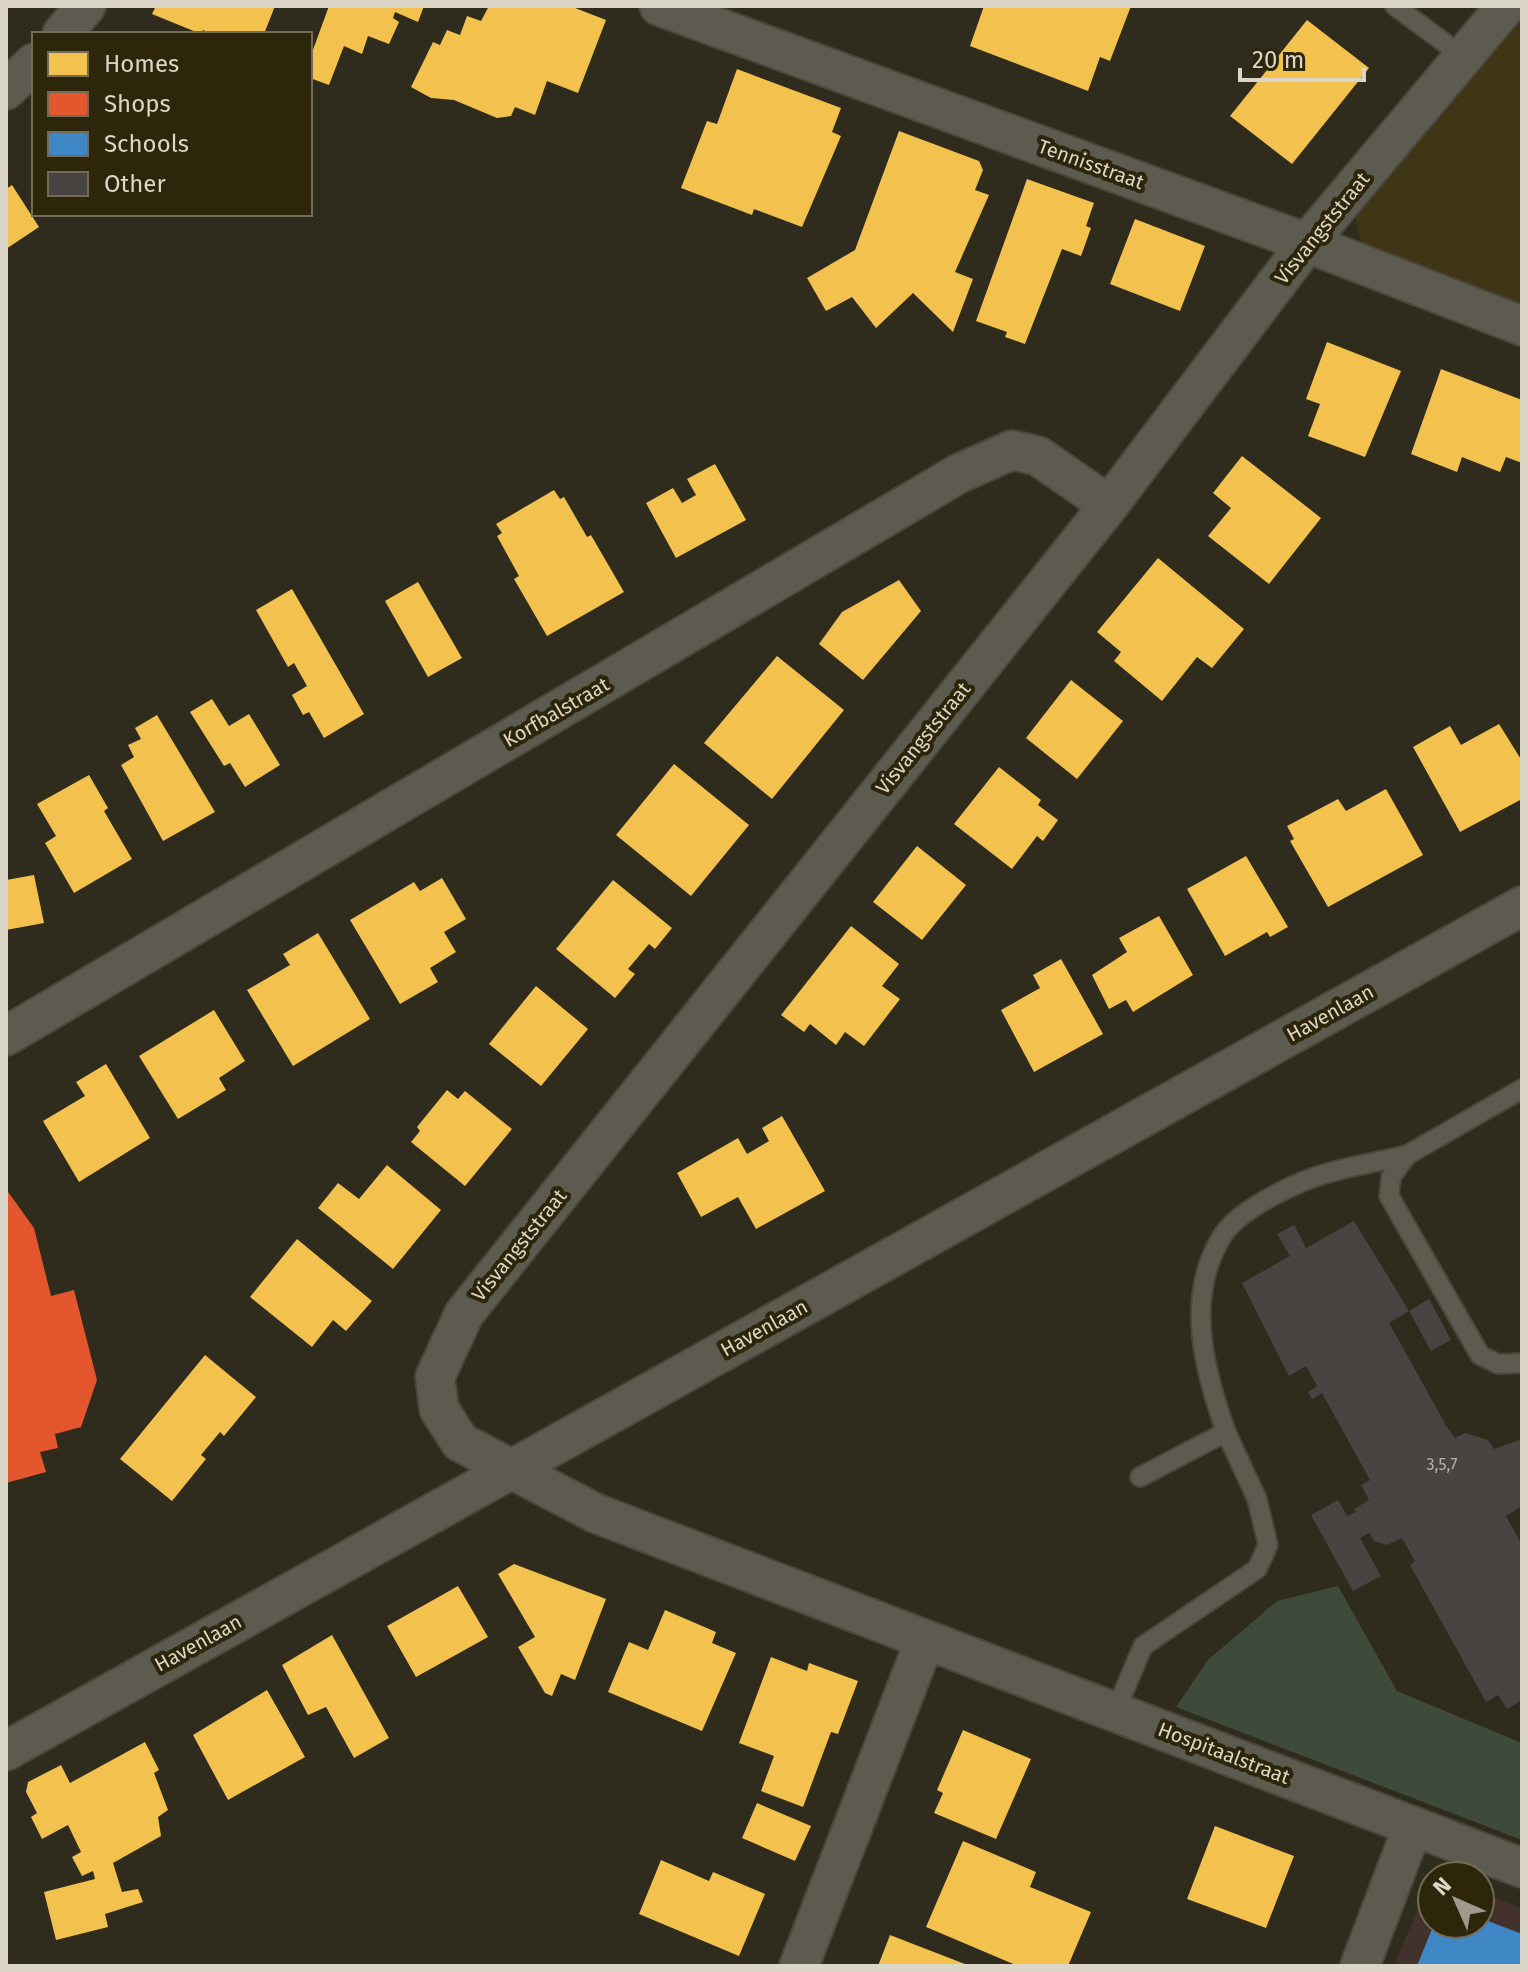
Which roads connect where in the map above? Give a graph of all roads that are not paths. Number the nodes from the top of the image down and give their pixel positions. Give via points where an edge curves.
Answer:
1 (86, 6) edge
2 (659, 6) edge
3 (1395, 6) edge
4 (1506, 6) edge
5 (64, 32) edge
6 (1465, 58) junction
7 (32, 65) edge
8 (6, 90) edge
9 (1307, 243) junction
10 (1522, 326) edge
11 (1109, 505) junction
12 (1522, 906) edge
13 (6, 1036) edge
14 (1522, 1089) edge
15 (1407, 1155) junction
16 (1522, 1363) edge
17 (1226, 1432) junction
18 (513, 1467) junction
19 (1140, 1477) dead end
20 (925, 1640) junction
21 (1115, 1712) junction
22 (6, 1751) edge
23 (1413, 1826) junction
24 (1522, 1868) edge
25 (799, 1966) edge
26 (1360, 1966) edge

1 - 5 street
2 - 9 street, Tennisstraat
3 - 6 lane
4 - 6 street, Visvangststraat
6 - 9 street, Visvangststraat
7 - 8 street
9 - 10 street, Tennisstraat
9 - 11 street, Visvangststraat
11 - 13 street, Korfbalstraat via 1038,456 1012,450 958,474
11 - 18 street, Visvangststraat via 464,1314 435,1377 439,1409 460,1442
12 - 18 street, Havenlaan
14 - 15 lane
15 - 16 lane via 1391,1177 1389,1196 1480,1355 1498,1364
15 - 17 lane via 1296,1184 1242,1216 1222,1236 1202,1283 1200,1330
17 - 19 lane
17 - 21 lane via 1257,1499 1268,1545 1257,1569 1143,1646
18 - 20 street, Hospitaalstraat via 595,1513
18 - 22 street, Havenlaan
20 - 21 street, Hospitaalstraat
20 - 25 street
21 - 23 street, Hospitaalstraat
23 - 24 street, Hospitaalstraat
23 - 26 street

